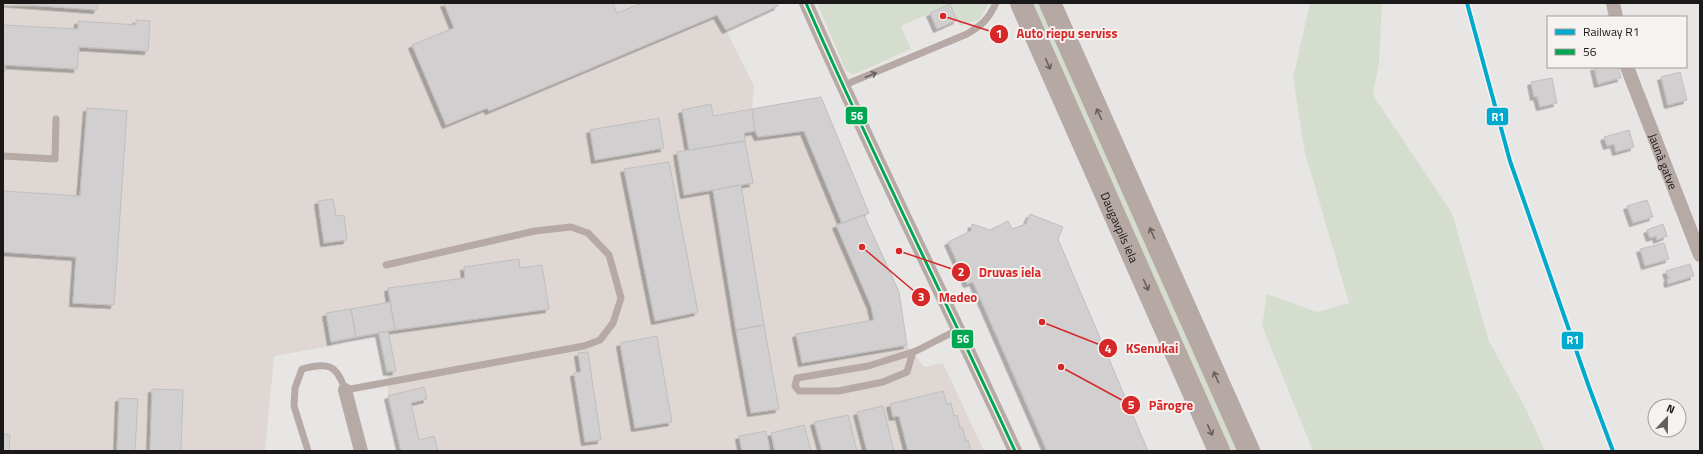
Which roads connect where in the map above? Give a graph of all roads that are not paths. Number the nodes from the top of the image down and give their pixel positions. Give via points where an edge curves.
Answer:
1 (806, 3) edge
2 (996, 3) edge
3 (1020, 3) edge
4 (1050, 3) edge
5 (1612, 3) edge
6 (1616, 16) edge
7 (1627, 68) edge
8 (842, 86) junction
9 (56, 119) dead end
10 (3, 156) edge
11 (1700, 255) edge
12 (386, 265) dead end
13 (959, 329) junction
14 (913, 352) junction
15 (345, 390) junction
16 (308, 451) edge
17 (361, 451) edge
18 (1015, 451) edge
19 (1219, 451) edge
20 (1249, 451) edge

1 - 8 street
8 -> 2 lane via 967,34 983,24
3 -> 19 highway, Daugavpils iela
20 -> 4 highway
5 - 6 street
7 - 11 street, Jaunā gatve
8 - 13 street
9 - 10 lane via 55,159
12 - 15 lane via 535,231 570,227 588,232 609,255 621,298 613,323 600,340 584,346
13 - 14 lane
13 - 18 street
14 - 14 lane via 868,366 797,378 795,386 800,391 838,391 884,382 907,372
15 - 16 lane via 341,377 330,366 316,365 302,369 295,388 294,406
15 - 17 street

